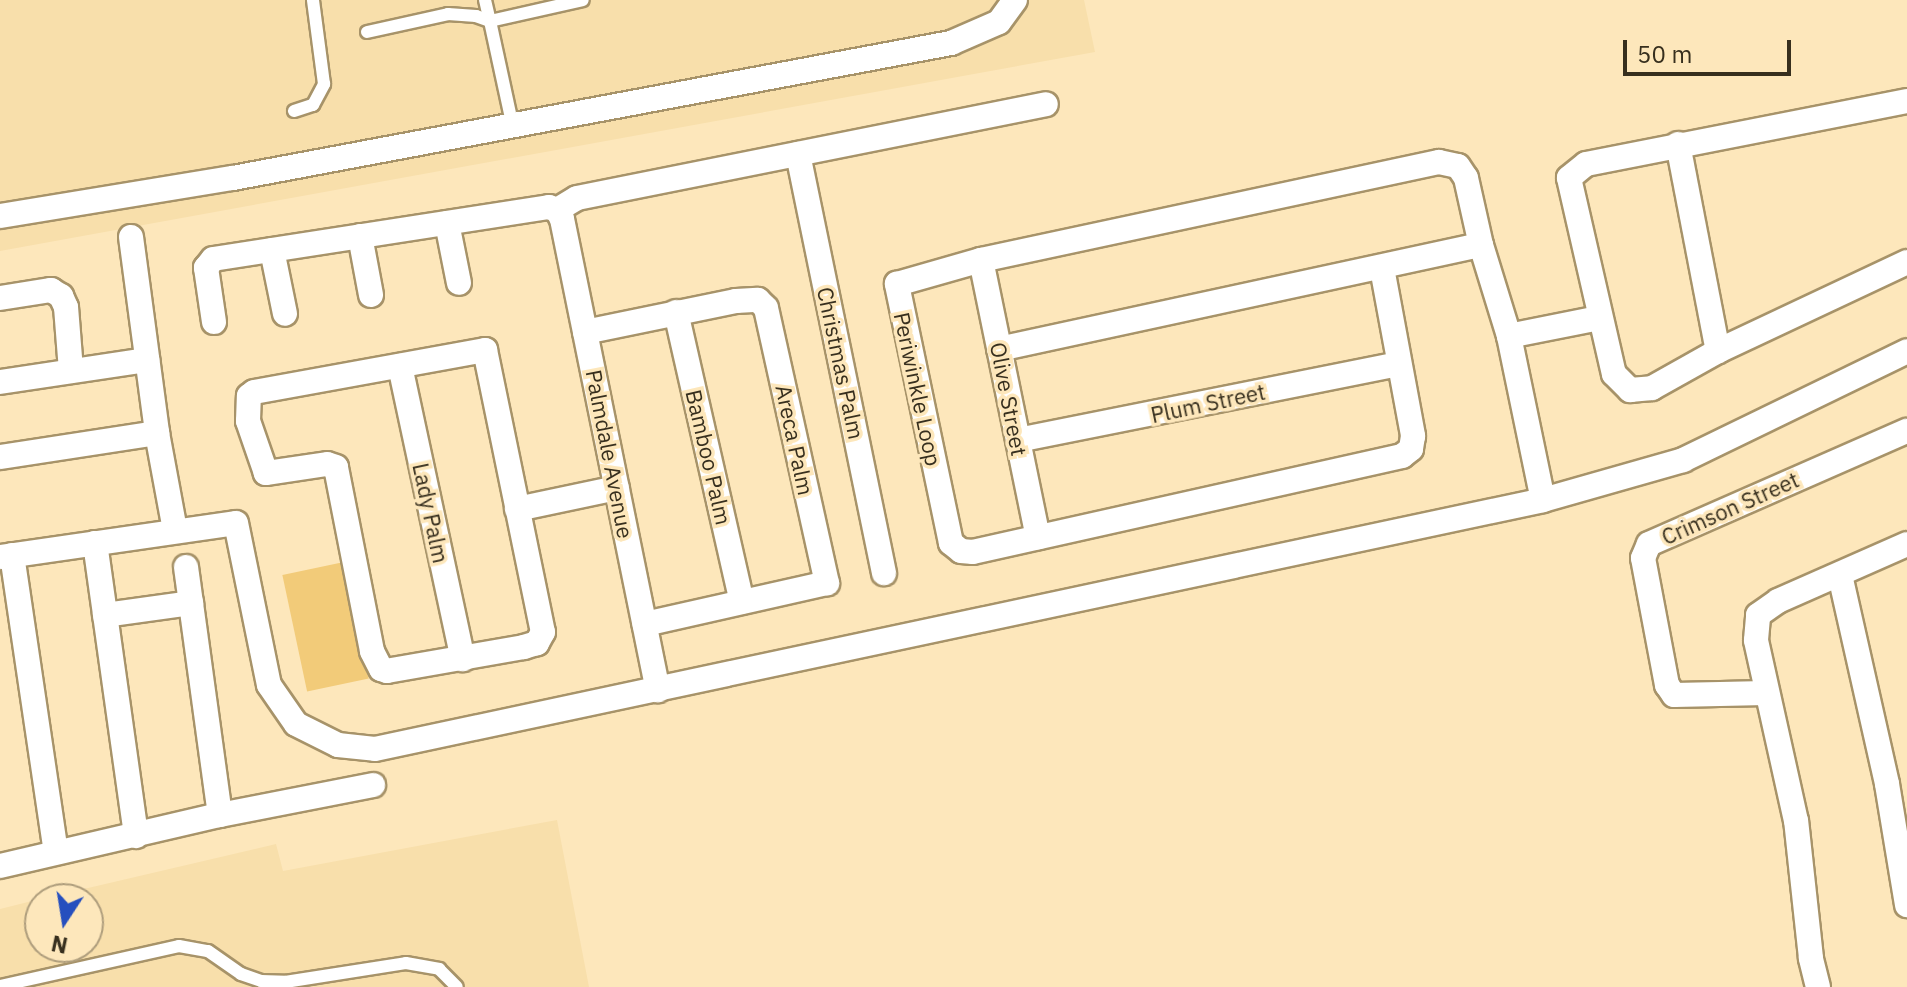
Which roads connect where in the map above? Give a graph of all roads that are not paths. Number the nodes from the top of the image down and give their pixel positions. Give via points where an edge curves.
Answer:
1 (313, 0) edge
2 (485, 0) edge
3 (583, 0) edge
4 (1015, 0) edge
5 (490, 21) junction
6 (367, 32) dead end
7 (1907, 101) edge
8 (1046, 104) dead end
9 (294, 111) dead end
10 (512, 123) junction
11 (1678, 144) junction
12 (798, 154) junction
13 (560, 214) junction
14 (0, 216) edge
15 (447, 223) junction
16 (360, 236) junction
17 (131, 237) dead end
18 (1481, 245) junction
19 (272, 250) junction
20 (981, 260) junction
21 (1907, 262) edge
22 (1382, 268) junction
23 (459, 283) dead end
24 (371, 295) dead end
25 (0, 298) edge
26 (676, 312) junction
27 (285, 314) dead end
28 (1599, 318) junction
29 (214, 322) dead end
30 (585, 332) junction
31 (1509, 336) junction
32 (999, 349) junction
33 (1718, 351) junction
34 (1907, 351) edge
35 (147, 360) junction
36 (1398, 364) junction
37 (400, 366) junction
38 (71, 371) junction
39 (0, 382) edge
40 (157, 433) junction
41 (1018, 440) junction
42 (1905, 440) edge
43 (0, 457) edge
44 (617, 488) junction
45 (1543, 500) junction
46 (517, 509) junction
47 (175, 530) junction
48 (1038, 537) junction
49 (95, 543) junction
50 (1907, 544) edge
51 (6, 556) edge
52 (186, 567) dead end
53 (884, 573) dead end
54 (1840, 575) junction
55 (742, 602) junction
56 (191, 603) junction
57 (105, 615) junction
58 (645, 624) junction
59 (463, 659) junction
60 (658, 690) junction
61 (1766, 693) junction
62 (373, 785) dead end
63 (220, 815) junction
64 (136, 836) junction
65 (56, 852) junction
66 (0, 866) edge
67 (1907, 905) edge
68 (0, 986) edge
69 (457, 987) edge
70 (1818, 987) edge

1 - 9 lane via 324,84 313,105
2 - 5 lane
3 - 5 lane
4 - 10 street via 999,22 951,43
5 - 6 lane via 448,14
5 - 10 lane
7 - 11 street
8 - 12 street
10 - 14 street via 233,178
11 - 28 street via 1586,164 1569,178
11 - 33 street
12 - 13 street via 577,198
12 - 53 street, Christmas Palm
13 - 15 street via 549,207
13 - 30 street, Palmdale Avenue
15 - 16 street
15 - 23 street
16 - 19 street
16 - 24 street
17 - 35 street
18 - 20 street, Periwinkle Loop via 1466,178 1458,166 1439,162
18 - 22 street
18 - 31 street
19 - 27 street
19 - 29 street via 213,259 206,268
20 - 32 street, Olive Street
20 - 48 street, Periwinkle Loop via 905,280 896,291 951,543 973,552
21 - 33 street
22 - 32 street
22 - 36 street
25 - 38 street via 51,290 61,296
26 - 30 street
26 - 55 street, Bamboo Palm
26 - 55 street, Areca Palm via 758,300 766,308 827,583
28 - 31 street
28 - 33 street via 1614,374 1630,390 1652,388
30 - 44 street, Palmdale Avenue
31 - 45 street
32 - 41 street, Olive Street
34 - 45 street via 1683,460
35 - 38 street
35 - 40 street
36 - 41 street, Plum Street
36 - 48 street, Periwinkle Loop via 1413,436 1411,449 1402,456
37 - 46 street via 485,350
37 - 59 street, Lady Palm
37 - 59 street via 254,392 249,396 248,421 266,473 336,467 372,651 381,669
38 - 39 street
40 - 43 street
40 - 47 street
41 - 48 street, Olive Street
42 - 61 street, Crimson Street via 1649,544 1643,558 1667,685 1674,695
44 - 46 street
44 - 58 street, Palmdale Avenue
45 - 60 street
46 - 59 street via 543,632 537,643
47 - 49 street
47 - 60 street via 236,523 269,685 296,724 338,745 375,749
49 - 51 street
49 - 57 street
50 - 54 street
51 - 65 street
52 - 56 street
54 - 61 street via 1758,615 1756,640
54 - 67 street via 1887,784
55 - 58 street
56 - 57 street
56 - 63 street
57 - 64 street
58 - 60 street, Palmdale Avenue
61 - 70 street via 1796,821
62 - 63 street
63 - 64 street
64 - 65 street
65 - 66 street
68 - 69 lane via 179,946 208,951 261,981 406,963 439,969

